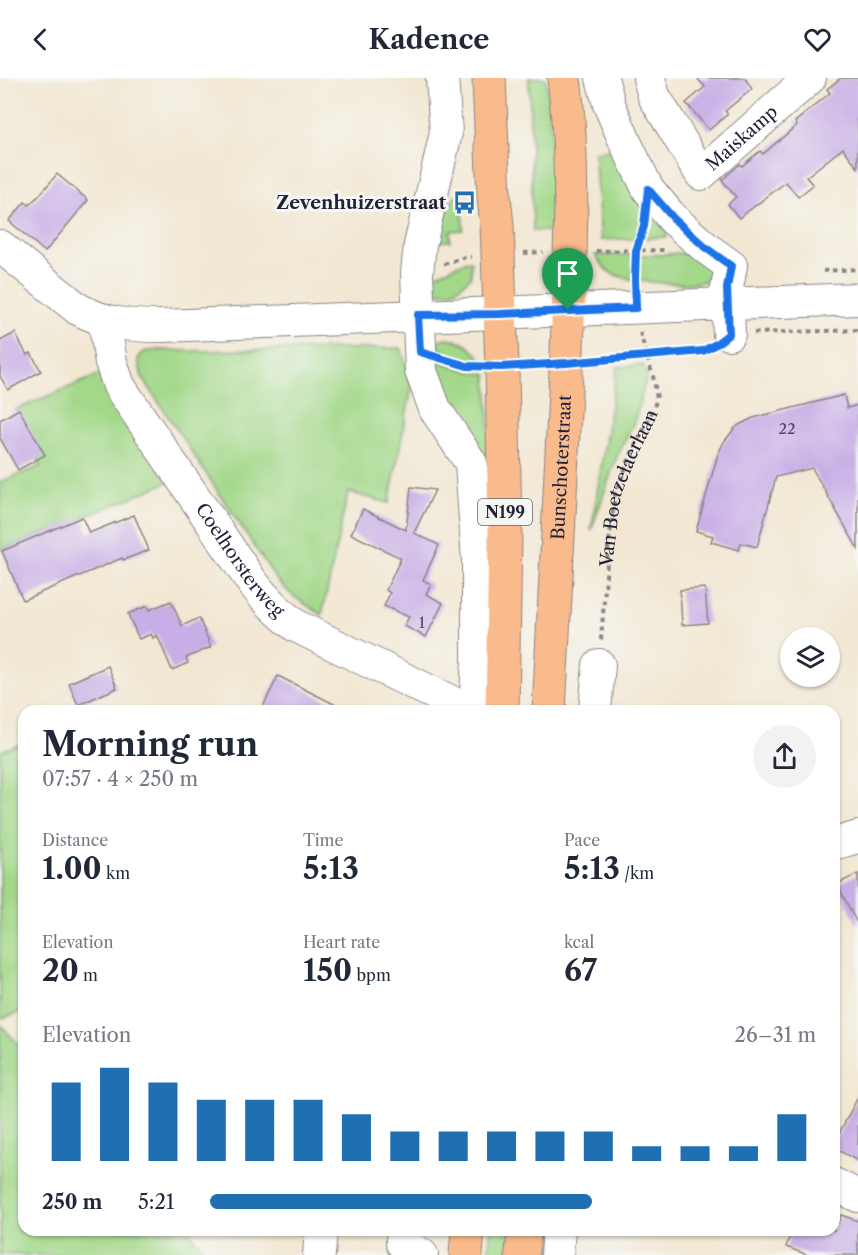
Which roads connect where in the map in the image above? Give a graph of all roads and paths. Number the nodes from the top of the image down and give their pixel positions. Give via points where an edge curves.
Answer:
1 (442, 78) edge
2 (489, 78) edge
3 (564, 78) edge
4 (602, 78) edge
5 (649, 78) edge
6 (810, 78) edge
7 (648, 189) junction
8 (0, 246) edge
9 (858, 269) edge
10 (812, 271) dead end
11 (858, 299) edge
12 (636, 308) junction
13 (568, 310) junction
14 (500, 314) junction
15 (418, 315) junction
16 (104, 320) junction
17 (728, 320) junction
18 (858, 330) edge
19 (420, 352) junction
20 (646, 355) junction
21 (566, 363) junction
22 (502, 367) junction
23 (599, 665) joint
24 (458, 705) edge
25 (475, 705) edge
26 (502, 705) edge
27 (549, 705) edge
28 (596, 705) edge
29 (858, 837) edge
30 (840, 842) edge
31 (840, 1187) edge
32 (858, 1196) edge
33 (321, 1236) edge
34 (403, 1236) edge
35 (468, 1236) edge
36 (524, 1236) edge
37 (558, 1236) edge
38 (319, 1255) edge
39 (422, 1255) edge
40 (466, 1255) edge
41 (522, 1255) edge
42 (556, 1255) edge

1 - 15 street via 446,133 420,245
2 - 14 main road, N199
3 - 13 main road, Bunschoterstraat / N199 via 571,245
4 - 7 street via 616,121
5 - 6 street, Maiskamp via 654,96 701,174
7 - 12 path, Van Boetzelaerlaan via 644,226 636,251
7 - 17 street via 674,219 731,266
8 - 16 street via 78,309
9 - 10 path
11 - 17 street
12 - 13 street
12 - 17 street
12 - 20 path, Van Boetzelaerlaan
13 - 14 street
13 - 21 main road, Bunschoterstraat / N199
14 - 15 street
14 - 22 main road, N199
15 - 16 street via 162,326
15 - 19 street
16 - 24 street, Coelhorsterweg via 119,386 261,594 303,630
17 - 18 path
17 - 20 path via 716,344 703,351
19 - 22 path via 467,366
19 - 25 street via 421,370 435,409 471,463 478,561
20 - 21 path
20 - 23 path, Van Boetzelaerlaan via 657,399 615,494
21 - 27 main road, Bunschoterstraat / N199
22 - 26 main road, N199
23 - 28 street
29 - 30 street
31 - 32 street
33 - 38 street
34 - 39 street via 402,1243
35 - 40 main road
36 - 41 main road
37 - 42 street

